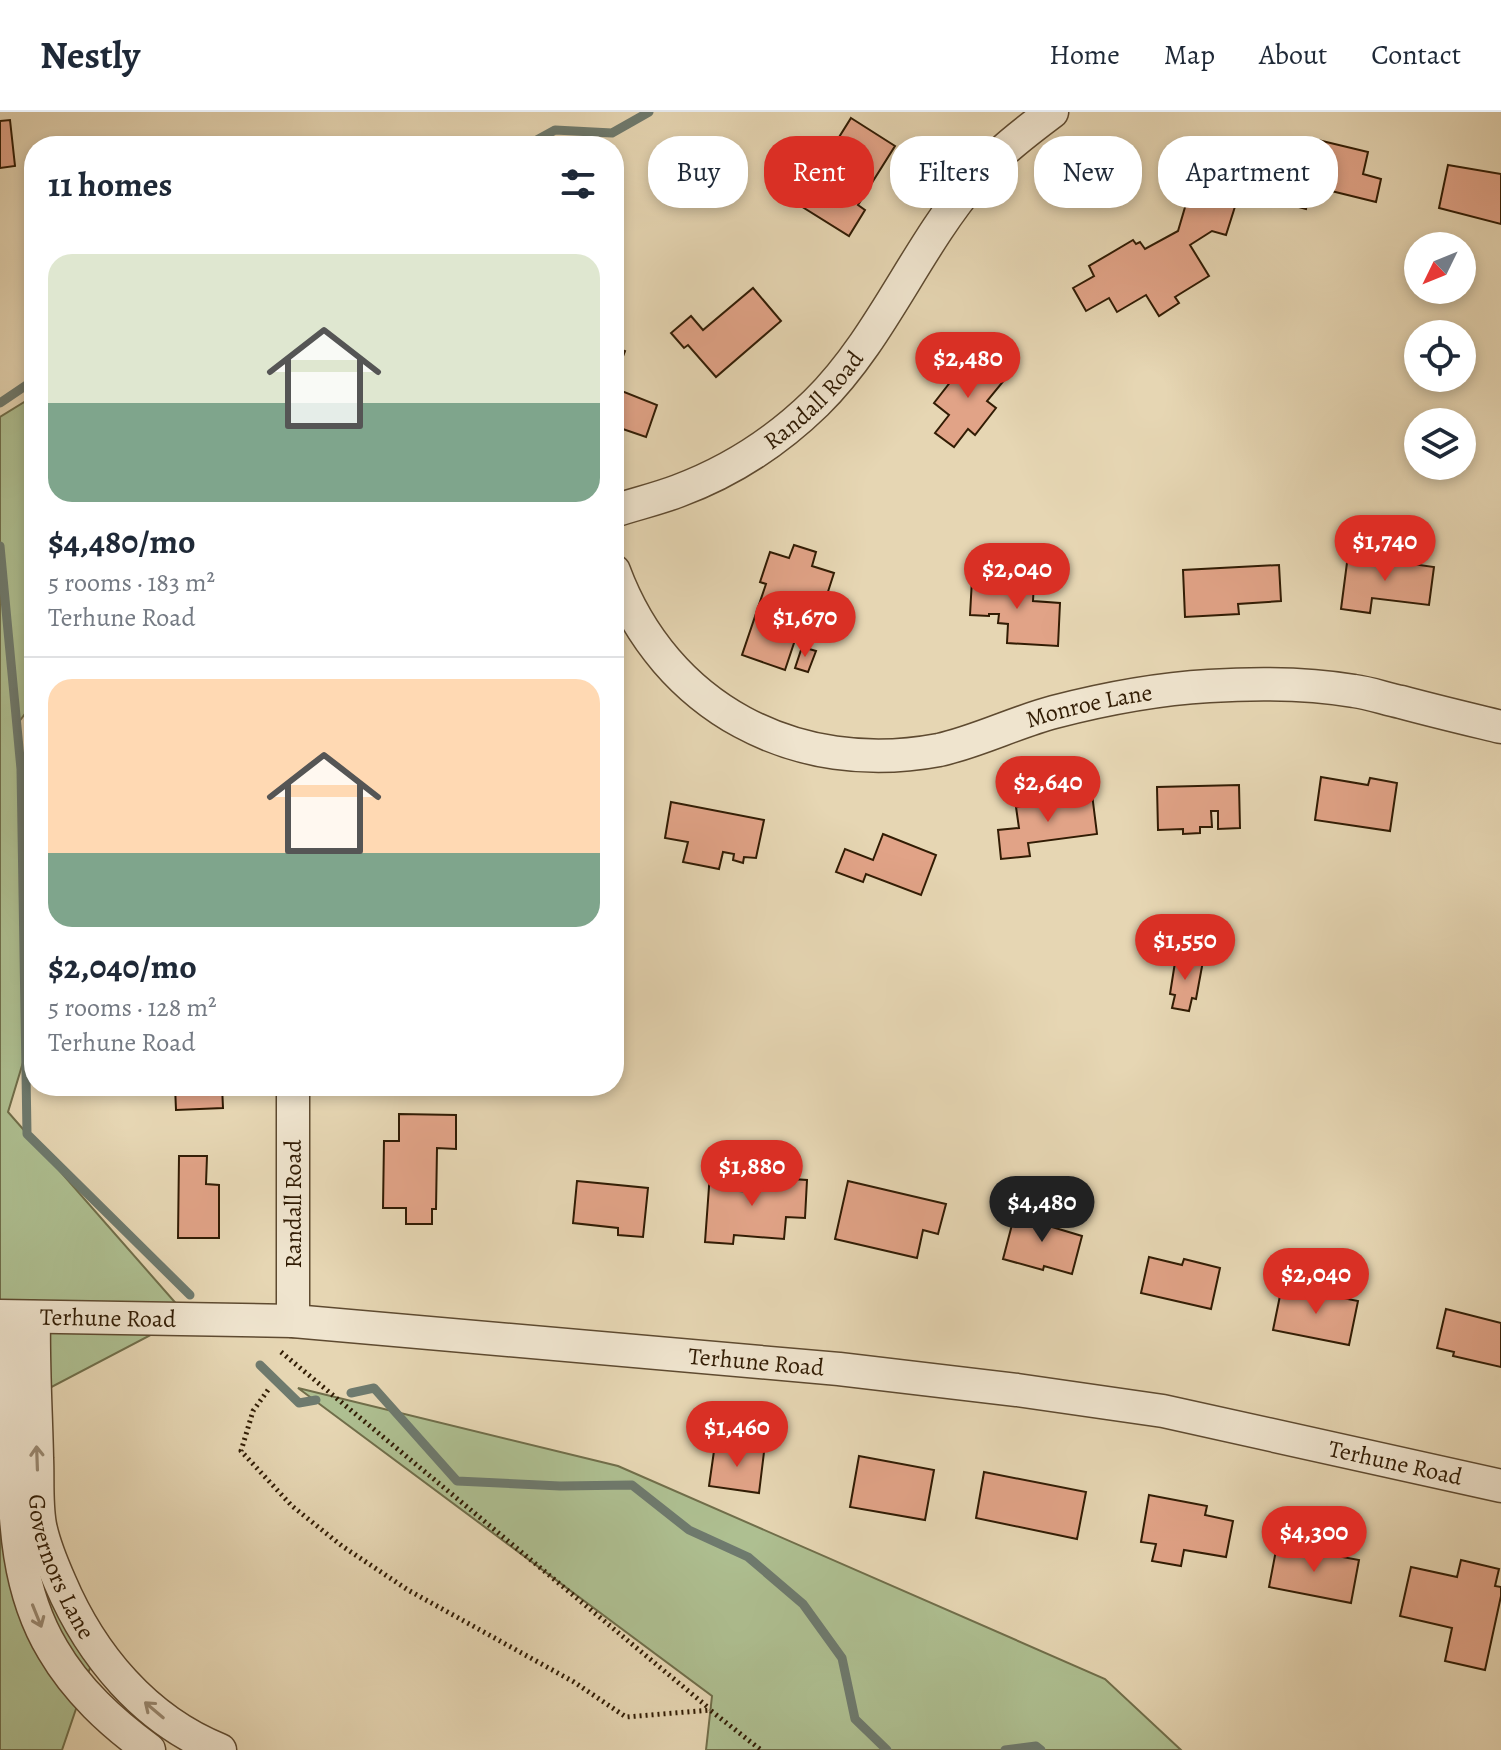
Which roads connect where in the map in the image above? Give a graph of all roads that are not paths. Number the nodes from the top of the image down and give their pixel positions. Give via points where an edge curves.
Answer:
1 (1052, 112) edge
2 (624, 508) edge
3 (624, 598) edge
4 (1501, 727) edge
5 (293, 1096) edge
6 (15, 1317) edge
7 (293, 1321) junction
8 (1501, 1486) edge
9 (149, 1750) edge
10 (220, 1750) edge

1 - 2 street, Randall Road via 974,180 851,363 816,403 726,470
3 - 4 street, Monroe Lane via 652,644 718,708 761,732 845,755 942,749 1054,712 1131,695 1209,686 1354,691
5 - 7 street, Randall Road
6 - 7 street, Terhune Road
6 -> 9 street, Governors Lane via 15,1525 35,1615 71,1678 96,1707
10 -> 6 street, Governors Lane via 183,1733 116,1675 69,1604 39,1523
7 - 8 street, Terhune Road via 839,1369 1017,1390 1163,1411

